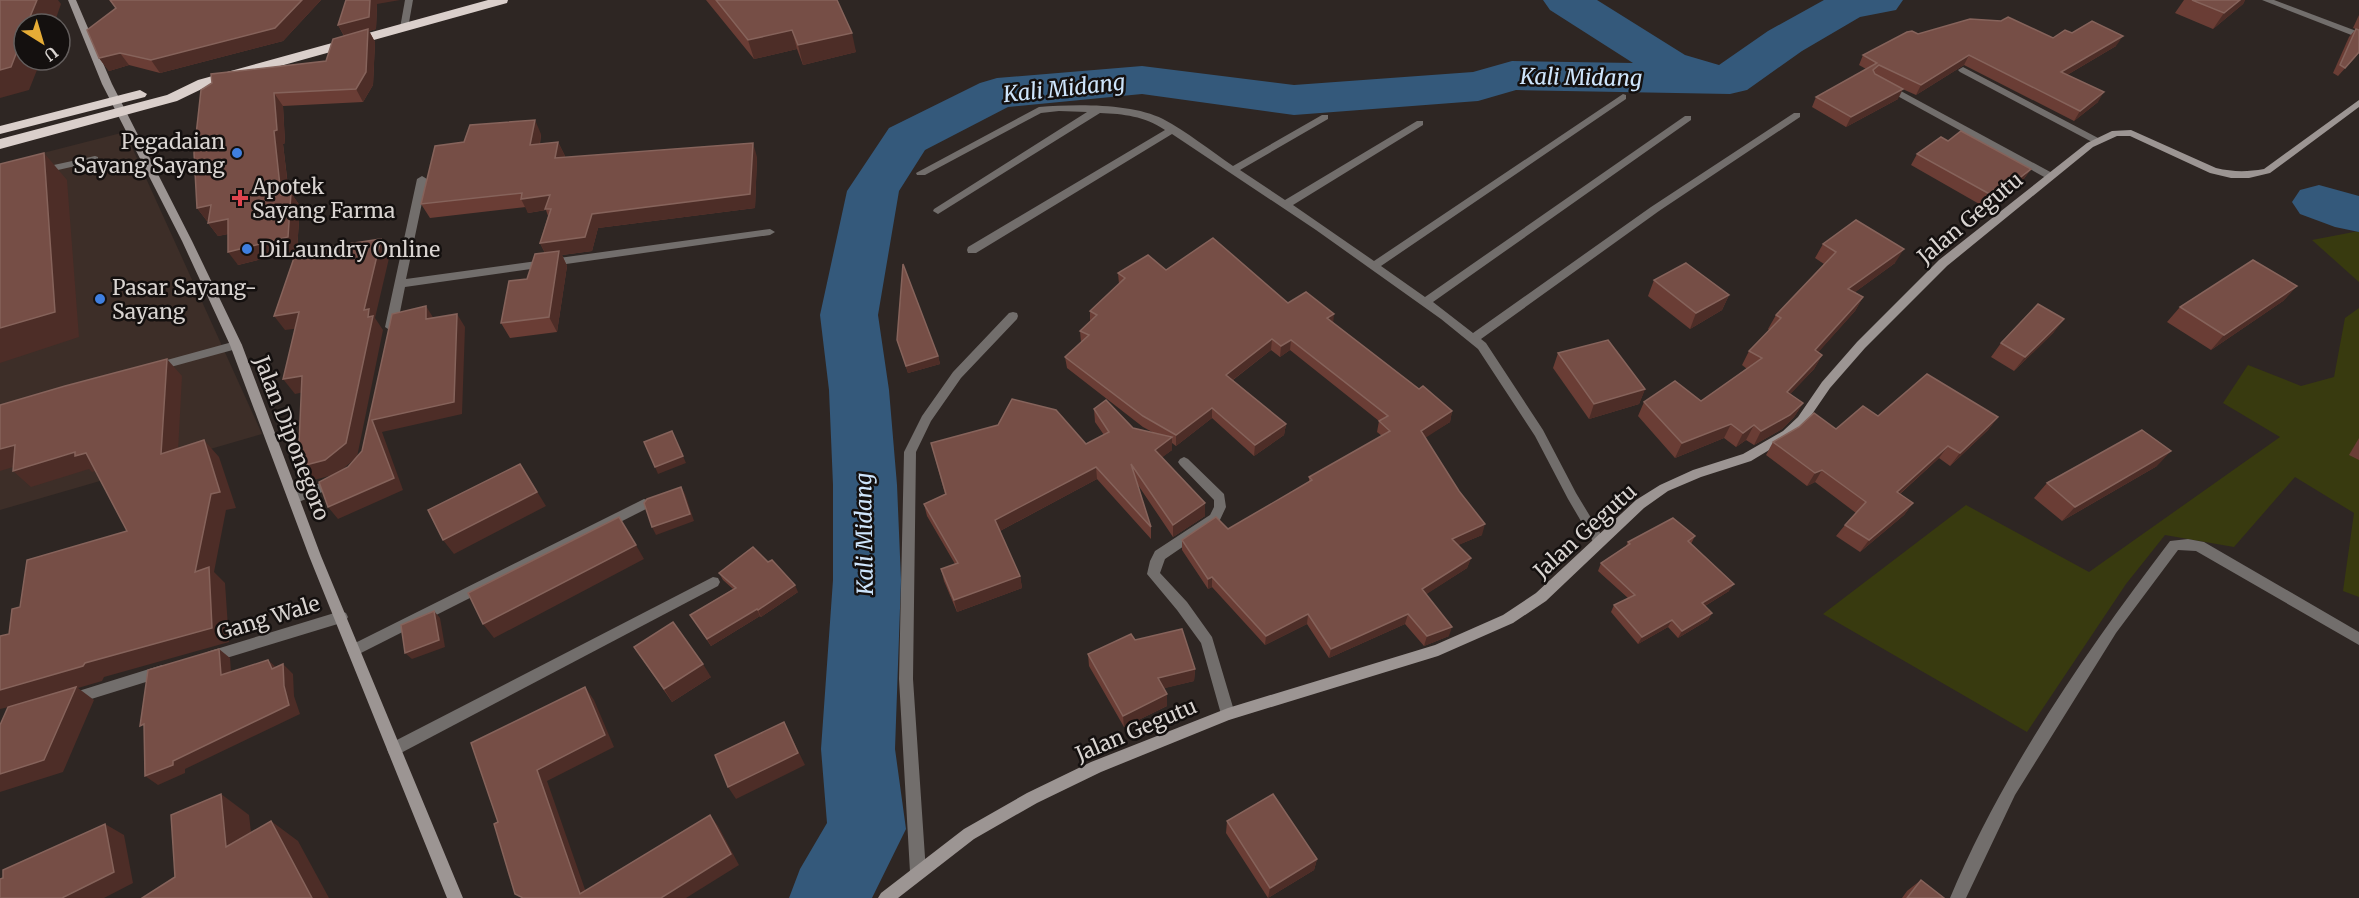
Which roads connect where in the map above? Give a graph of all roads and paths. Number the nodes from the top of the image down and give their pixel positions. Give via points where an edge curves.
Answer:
1 (72, 0) edge
2 (409, 0) edge
3 (2266, 0) edge
4 (494, 1) edge
5 (404, 28) junction
6 (2359, 35) edge
7 (1963, 70) edge
8 (1875, 80) edge
9 (1623, 97) dead end
10 (2359, 103) edge
11 (119, 106) junction
12 (1097, 110) junction
13 (1797, 115) dead end
14 (1325, 117) dead end
15 (1688, 118) dead end
16 (1420, 123) dead end
17 (1173, 129) junction
18 (0, 130) edge
19 (2097, 141) junction
20 (0, 144) edge
21 (95, 159) dead end
22 (1233, 170) junction
23 (32, 173) edge
24 (921, 173) dead end
25 (2050, 176) junction
26 (422, 178) dead end
27 (1285, 205) junction
28 (938, 211) dead end
29 (770, 232) dead end
30 (972, 250) dead end
31 (1374, 266) junction
32 (399, 284) junction
33 (1425, 302) junction
34 (1013, 316) dead end
35 (1473, 339) junction
36 (388, 342) edge
37 (236, 345) junction
38 (146, 369) edge
39 (1184, 462) dead end
40 (346, 477) edge
41 (294, 499) junction
42 (644, 504) edge
43 (1599, 541) junction
44 (714, 582) dead end
45 (341, 617) junction
46 (2359, 639) edge
47 (354, 651) junction
48 (193, 662) edge
49 (171, 669) edge
50 (57, 703) edge
51 (1228, 714) junction
52 (394, 749) junction
53 (918, 872) junction
54 (455, 898) edge
55 (886, 898) edge
56 (1958, 898) edge

1 - 11 street, Jalan Diponegoro
2 - 5 street
3 - 6 street
4 - 5 highway
5 - 11 highway via 203,83 175,86
7 - 19 street
8 - 25 street
9 - 31 street
10 - 19 street, Jalan Gegutu via 2267,171 2252,177 2220,174 2131,133 2115,133
11 - 18 highway
11 - 20 highway
11 - 37 street, Jalan Diponegoro
12 - 17 street via 1132,111
12 - 24 street via 1039,110
12 - 28 street
13 - 35 street via 1655,209
14 - 22 street
15 - 33 street
16 - 27 street
17 - 22 street
17 - 30 street
19 - 25 street, Jalan Gegutu
21 - 23 street
22 - 27 street
25 - 43 street, Jalan Gegutu via 1943,263 1893,311 1787,434 1747,458 1664,488
26 - 32 street
27 - 31 street
29 - 32 street
31 - 33 street
32 - 36 street
33 - 35 street
34 - 53 street via 957,375 926,418 910,452 906,679
35 - 43 street via 1492,358 1533,423
37 - 38 street
37 - 41 street, Jalan Diponegoro
39 - 51 street via 1220,498 1220,507 1215,518 1160,555 1153,573 1207,641
40 - 41 street
41 - 45 street, Jalan Diponegoro
42 - 47 street
43 - 51 street, Jalan Gegutu via 1541,597 1508,619 1438,650
44 - 52 street
45 - 47 street, Jalan Diponegoro
45 - 48 street, Gang Wale
46 - 56 street via 2199,546 2174,545 2111,629 2010,790
47 - 52 street, Jalan Diponegoro
49 - 50 street
51 - 53 street, Jalan Gegutu via 1138,749 1032,798 969,834
52 - 54 street, Jalan Diponegoro
53 - 55 street, Jalan Gegutu

